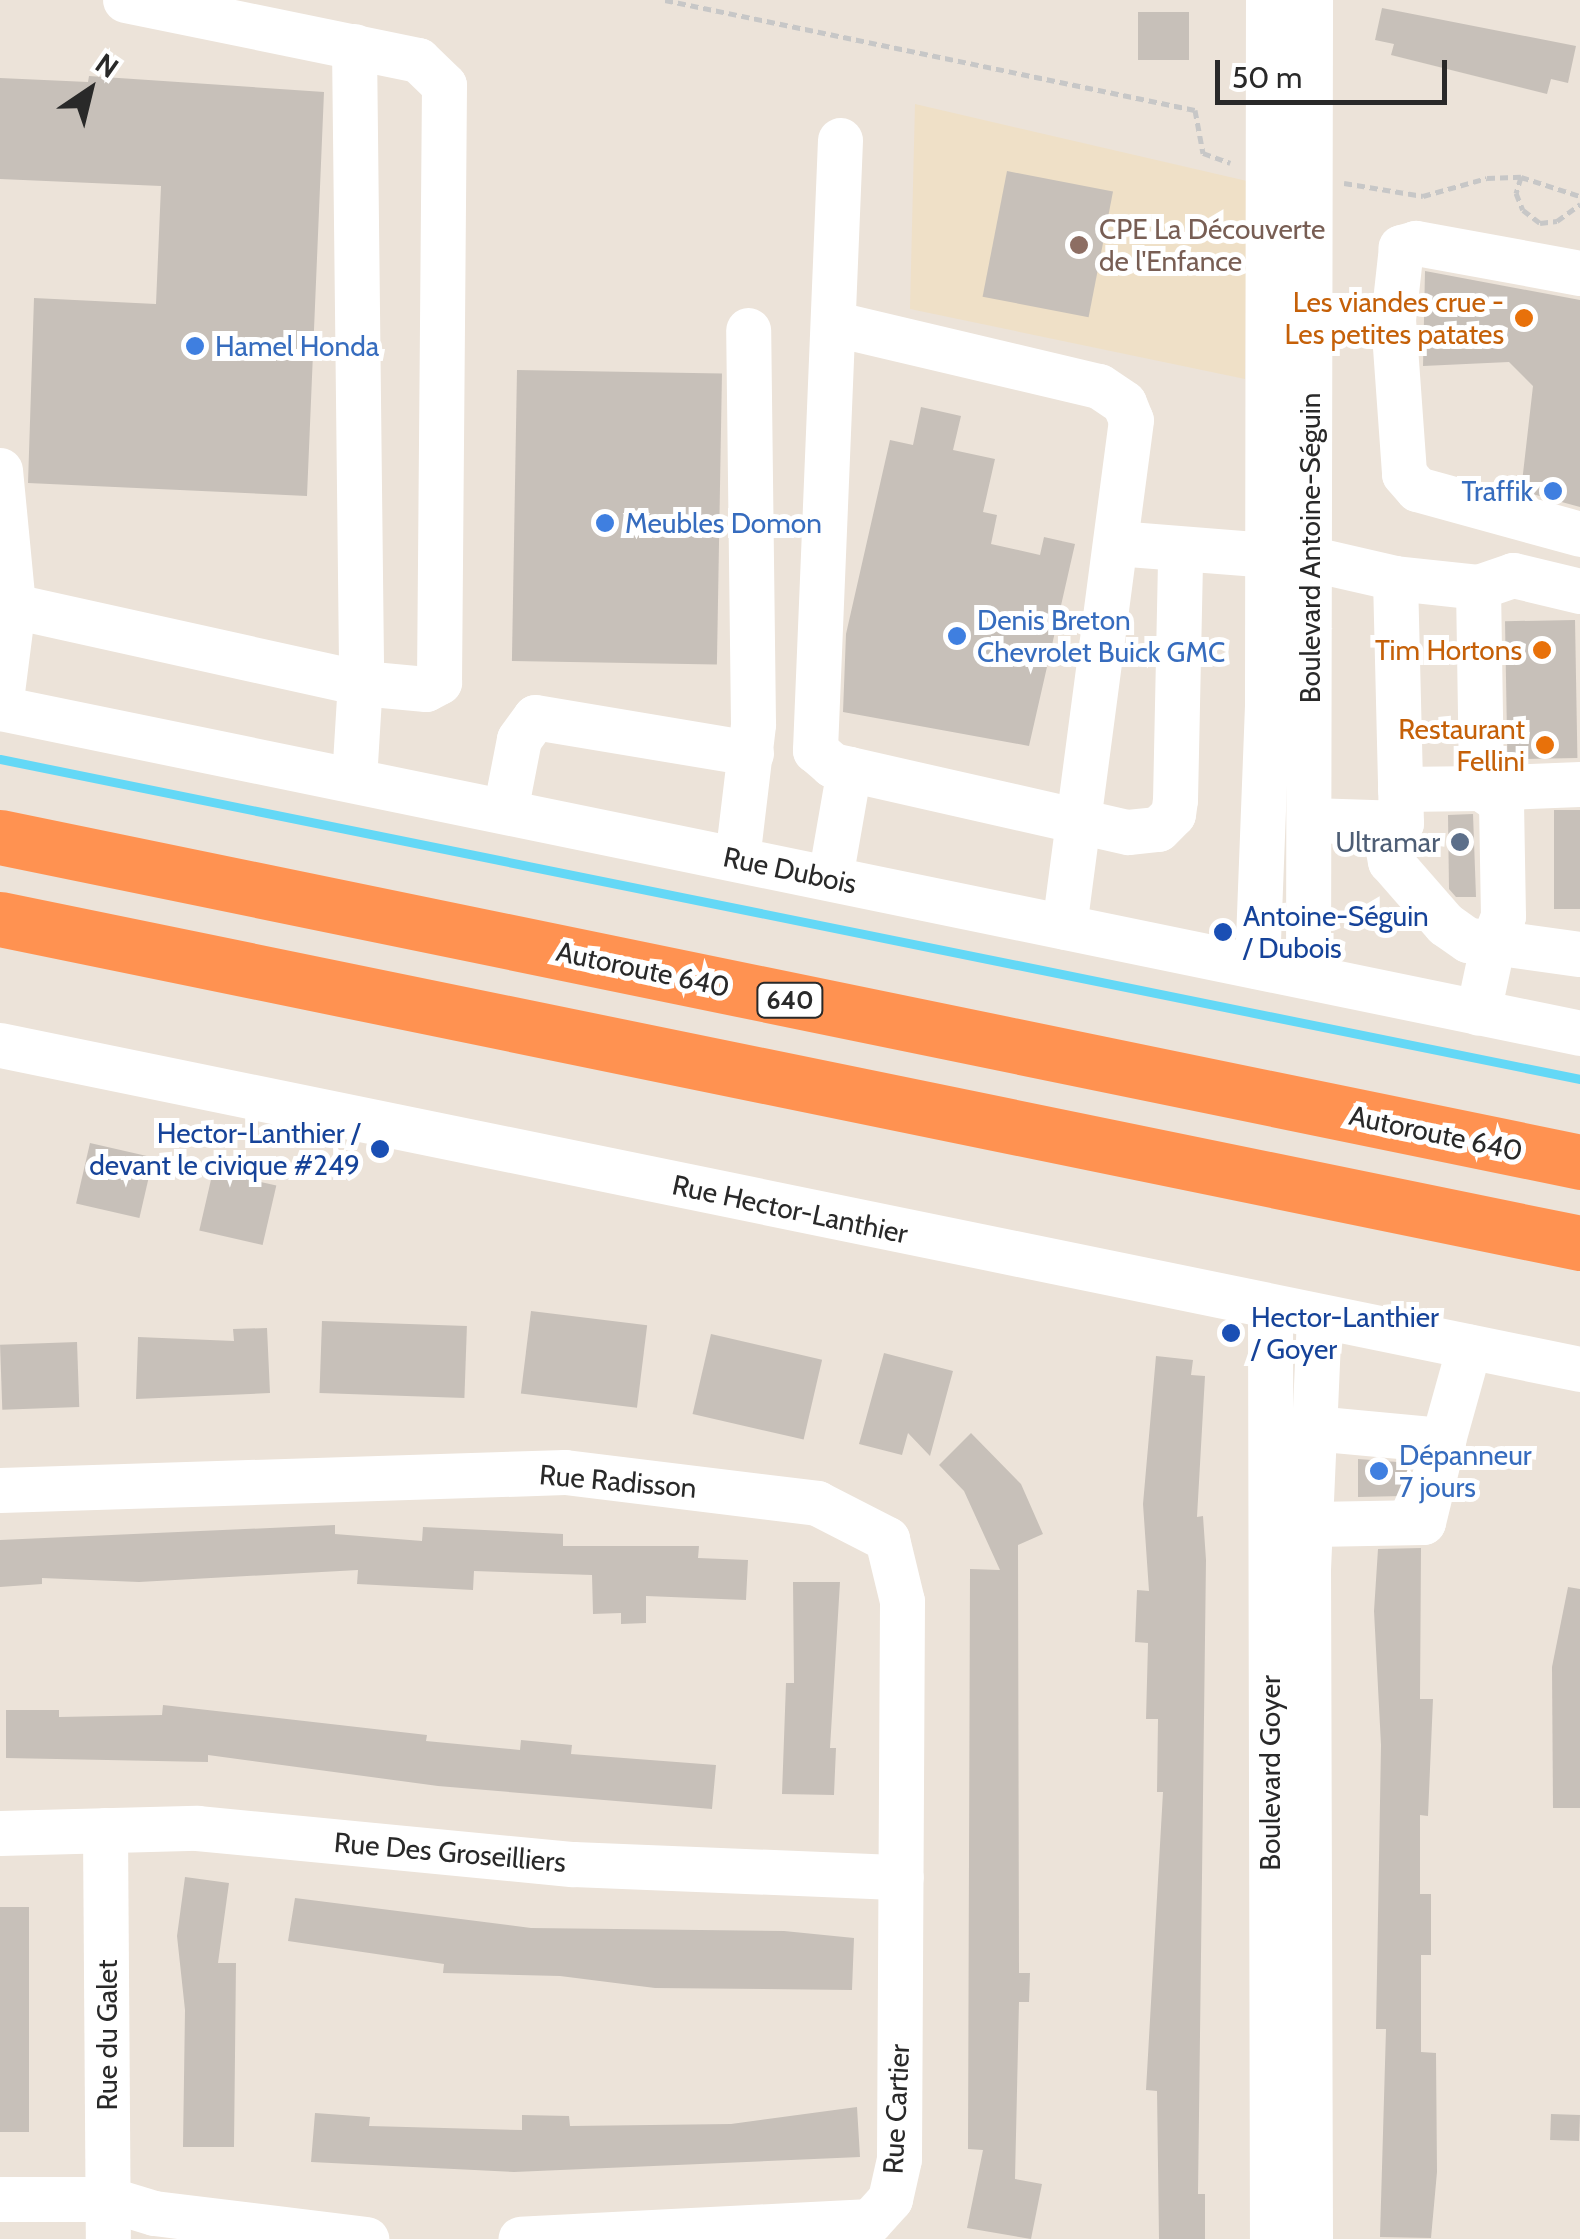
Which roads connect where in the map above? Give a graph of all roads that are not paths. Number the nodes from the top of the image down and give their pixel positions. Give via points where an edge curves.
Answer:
1 (125, 0) edge
2 (1268, 0) edge
3 (1310, 0) edge
4 (354, 46) junction
5 (840, 140) dead end
6 (1289, 173) junction
7 (1580, 273) edge
8 (1288, 313) junction
9 (1393, 318) junction
10 (836, 324) junction
11 (748, 330) dead end
12 (0, 470) edge
13 (1580, 534) edge
14 (1116, 544) junction
15 (1180, 552) junction
16 (1288, 557) junction
17 (1396, 578) junction
18 (1478, 587) junction
19 (1580, 592) edge
20 (7, 605) edge
21 (1580, 606) edge
22 (360, 683) junction
23 (0, 708) edge
24 (750, 753) junction
25 (849, 769) junction
26 (354, 780) junction
27 (1580, 784) edge
28 (1481, 788) junction
29 (1392, 806) junction
30 (505, 811) junction
31 (1311, 820) junction
32 (1078, 821) junction
33 (0, 837) edge
34 (737, 859) junction
35 (830, 878) junction
36 (0, 919) edge
37 (1064, 926) junction
38 (1492, 942) junction
39 (1580, 954) edge
40 (1257, 966) junction
41 (1308, 976) junction
42 (1478, 1012) junction
43 (1580, 1033) edge
44 (0, 1045) edge
45 (1580, 1162) edge
46 (1580, 1243) edge
47 (1270, 1308) junction
48 (1320, 1317) junction
49 (1469, 1347) junction
50 (1580, 1369) edge
51 (1313, 1428) junction
52 (1444, 1440) junction
53 (0, 1490) edge
54 (1313, 1524) junction
55 (105, 1830) junction
56 (0, 1833) edge
57 (901, 1878) junction
58 (0, 2199) edge
59 (108, 2219) edge
60 (366, 2239) edge
61 (520, 2239) edge
62 (1272, 2239) edge
63 (1310, 2239) edge

1 - 4 street
2 - 6 street, Boulevard Antoine-Séguin
3 - 6 street, Boulevard Antoine-Séguin
4 - 22 street
4 - 22 street via 431,66 448,102 440,682 426,690
5 - 10 street
6 - 8 street, Boulevard Antoine-Séguin
7 - 9 street via 1416,243 1401,246
8 - 9 street
8 - 16 street, Boulevard Antoine-Séguin
9 - 13 street via 1404,474 1417,489
10 - 14 street via 1099,386 1124,402 1131,420
10 - 25 street via 813,736 816,750 832,765
11 - 24 street
12 - 20 street
14 - 15 street
14 - 32 street
15 - 16 street
15 - 32 street via 1173,814 1144,832
16 - 17 street
16 - 31 street, Boulevard Antoine-Séguin
16 - 40 street, Boulevard Antoine-Séguin
17 - 18 street
17 - 29 street
18 - 19 street via 1513,574
18 - 21 street via 1511,604
18 - 28 street
20 - 22 street
20 - 23 street
22 - 26 street
23 - 26 street, Rue Dubois
24 - 30 street via 535,716 519,739
24 - 34 street
25 - 32 street
25 - 35 street
26 - 30 street, Rue Dubois
27 - 28 street
28 - 29 street
28 - 38 street via 1501,802 1503,916
29 - 31 street
29 - 38 street via 1390,861 1444,924 1468,940
30 - 34 street, Rue Dubois
31 - 41 street, Boulevard Antoine-Séguin
32 - 37 street
33 - 45 highway, Autoroute 640 / 640
34 - 35 street, Rue Dubois
35 - 37 street, Rue Dubois
36 - 46 highway
37 - 40 street, Rue Dubois
38 - 39 street
38 - 42 street
40 - 41 street, Rue Dubois
41 - 42 street, Rue Dubois
42 - 43 street, Rue Dubois
44 - 47 street, Rue Hector-Lanthier
47 - 48 street, Rue Hector-Lanthier
47 - 62 street, Boulevard Goyer
48 - 49 street, Rue Hector-Lanthier
48 - 51 street, Boulevard Goyer
49 - 50 street, Rue Hector-Lanthier
49 - 52 street
51 - 52 street
51 - 54 street, Boulevard Goyer
52 - 54 street via 1423,1522
53 - 57 street, Rue Radisson via 565,1472 817,1503 888,1539 902,1601
54 - 63 street, Boulevard Goyer
55 - 56 street, Rue Des Groseilliers
55 - 57 street, Rue Des Groseilliers via 197,1828 573,1864
55 - 59 street, Rue du Galet
57 - 61 street, Rue Cartier via 899,2159 882,2211 870,2221
58 - 59 street
59 - 60 street via 154,2213

